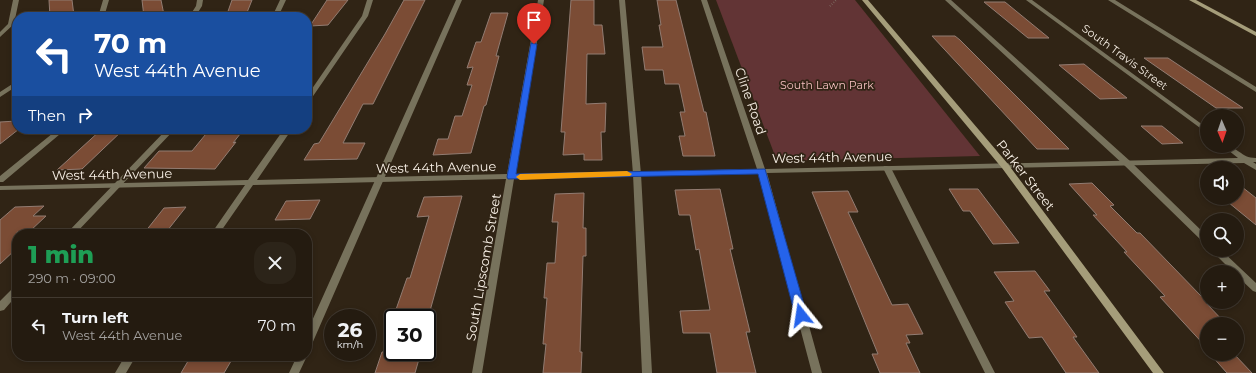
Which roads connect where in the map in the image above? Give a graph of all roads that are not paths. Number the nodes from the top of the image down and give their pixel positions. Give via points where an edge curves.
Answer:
1 (16, 0) edge
2 (106, 0) edge
3 (200, 0) edge
4 (283, 0) edge
5 (370, 0) edge
6 (459, 0) edge
7 (541, 0) edge
8 (622, 0) edge
9 (704, 0) edge
10 (865, 0) edge
11 (948, 0) edge
12 (1029, 0) edge
13 (1111, 0) edge
14 (1192, 0) edge
15 (14, 12) edge
16 (102, 12) edge
17 (195, 12) edge
18 (277, 12) edge
19 (12, 19) edge
20 (1256, 34) edge
21 (0, 35) edge
22 (12, 87) edge
23 (1256, 90) edge
24 (312, 94) edge
25 (0, 95) edge
26 (1200, 126) edge
27 (56, 134) edge
28 (165, 134) edge
29 (284, 134) edge
30 (1236, 153) edge
31 (1246, 160) junction
32 (1256, 160) edge
33 (1127, 163) junction
34 (1005, 166) junction
35 (887, 168) junction
36 (1256, 168) edge
37 (762, 171) junction
38 (637, 174) junction
39 (511, 177) junction
40 (0, 180) edge
41 (379, 180) junction
42 (250, 183) junction
43 (116, 186) junction
44 (0, 188) edge
45 (75, 229) edge
46 (218, 229) edge
47 (1200, 234) edge
48 (1223, 257) edge
49 (1256, 289) edge
50 (12, 294) edge
51 (0, 306) edge
52 (312, 333) edge
53 (128, 361) edge
54 (300, 361) edge
55 (120, 373) edge
56 (294, 373) edge
57 (477, 373) edge
58 (646, 373) edge
59 (817, 373) edge
60 (990, 373) edge
61 (1158, 373) edge

1 - 15 street
2 - 16 street
3 - 17 street
4 - 18 street
5 - 24 street via 365,16
6 - 41 street
7 - 39 street, South Lipscomb Street
8 - 38 street
9 - 37 street, Cline Road
10 - 34 main road, Parker Street
11 - 33 street
12 - 26 street, South Travis Street
13 - 23 street
14 - 20 main road
19 - 21 street via 11,24
22 - 25 street
27 - 40 street
28 - 43 street
29 - 42 street
30 - 31 street
31 - 32 street, West 44th Avenue
31 - 33 street, West 44th Avenue
31 - 36 street
33 - 34 street, West 44th Avenue
33 - 47 street
34 - 35 street, West 44th Avenue
34 - 61 main road, Parker Street
35 - 37 street, West 44th Avenue
35 - 60 street
37 - 38 street, West 44th Avenue
37 - 59 street, Cline Road
38 - 39 street, West 44th Avenue
38 - 58 street
39 - 41 street, West 44th Avenue
39 - 57 street, South Lipscomb Street
41 - 42 street, West 44th Avenue
41 - 52 street
42 - 43 street, West 44th Avenue
42 - 46 street
43 - 44 street, West 44th Avenue
43 - 45 street
48 - 49 street
50 - 51 street
53 - 55 street
54 - 56 street

